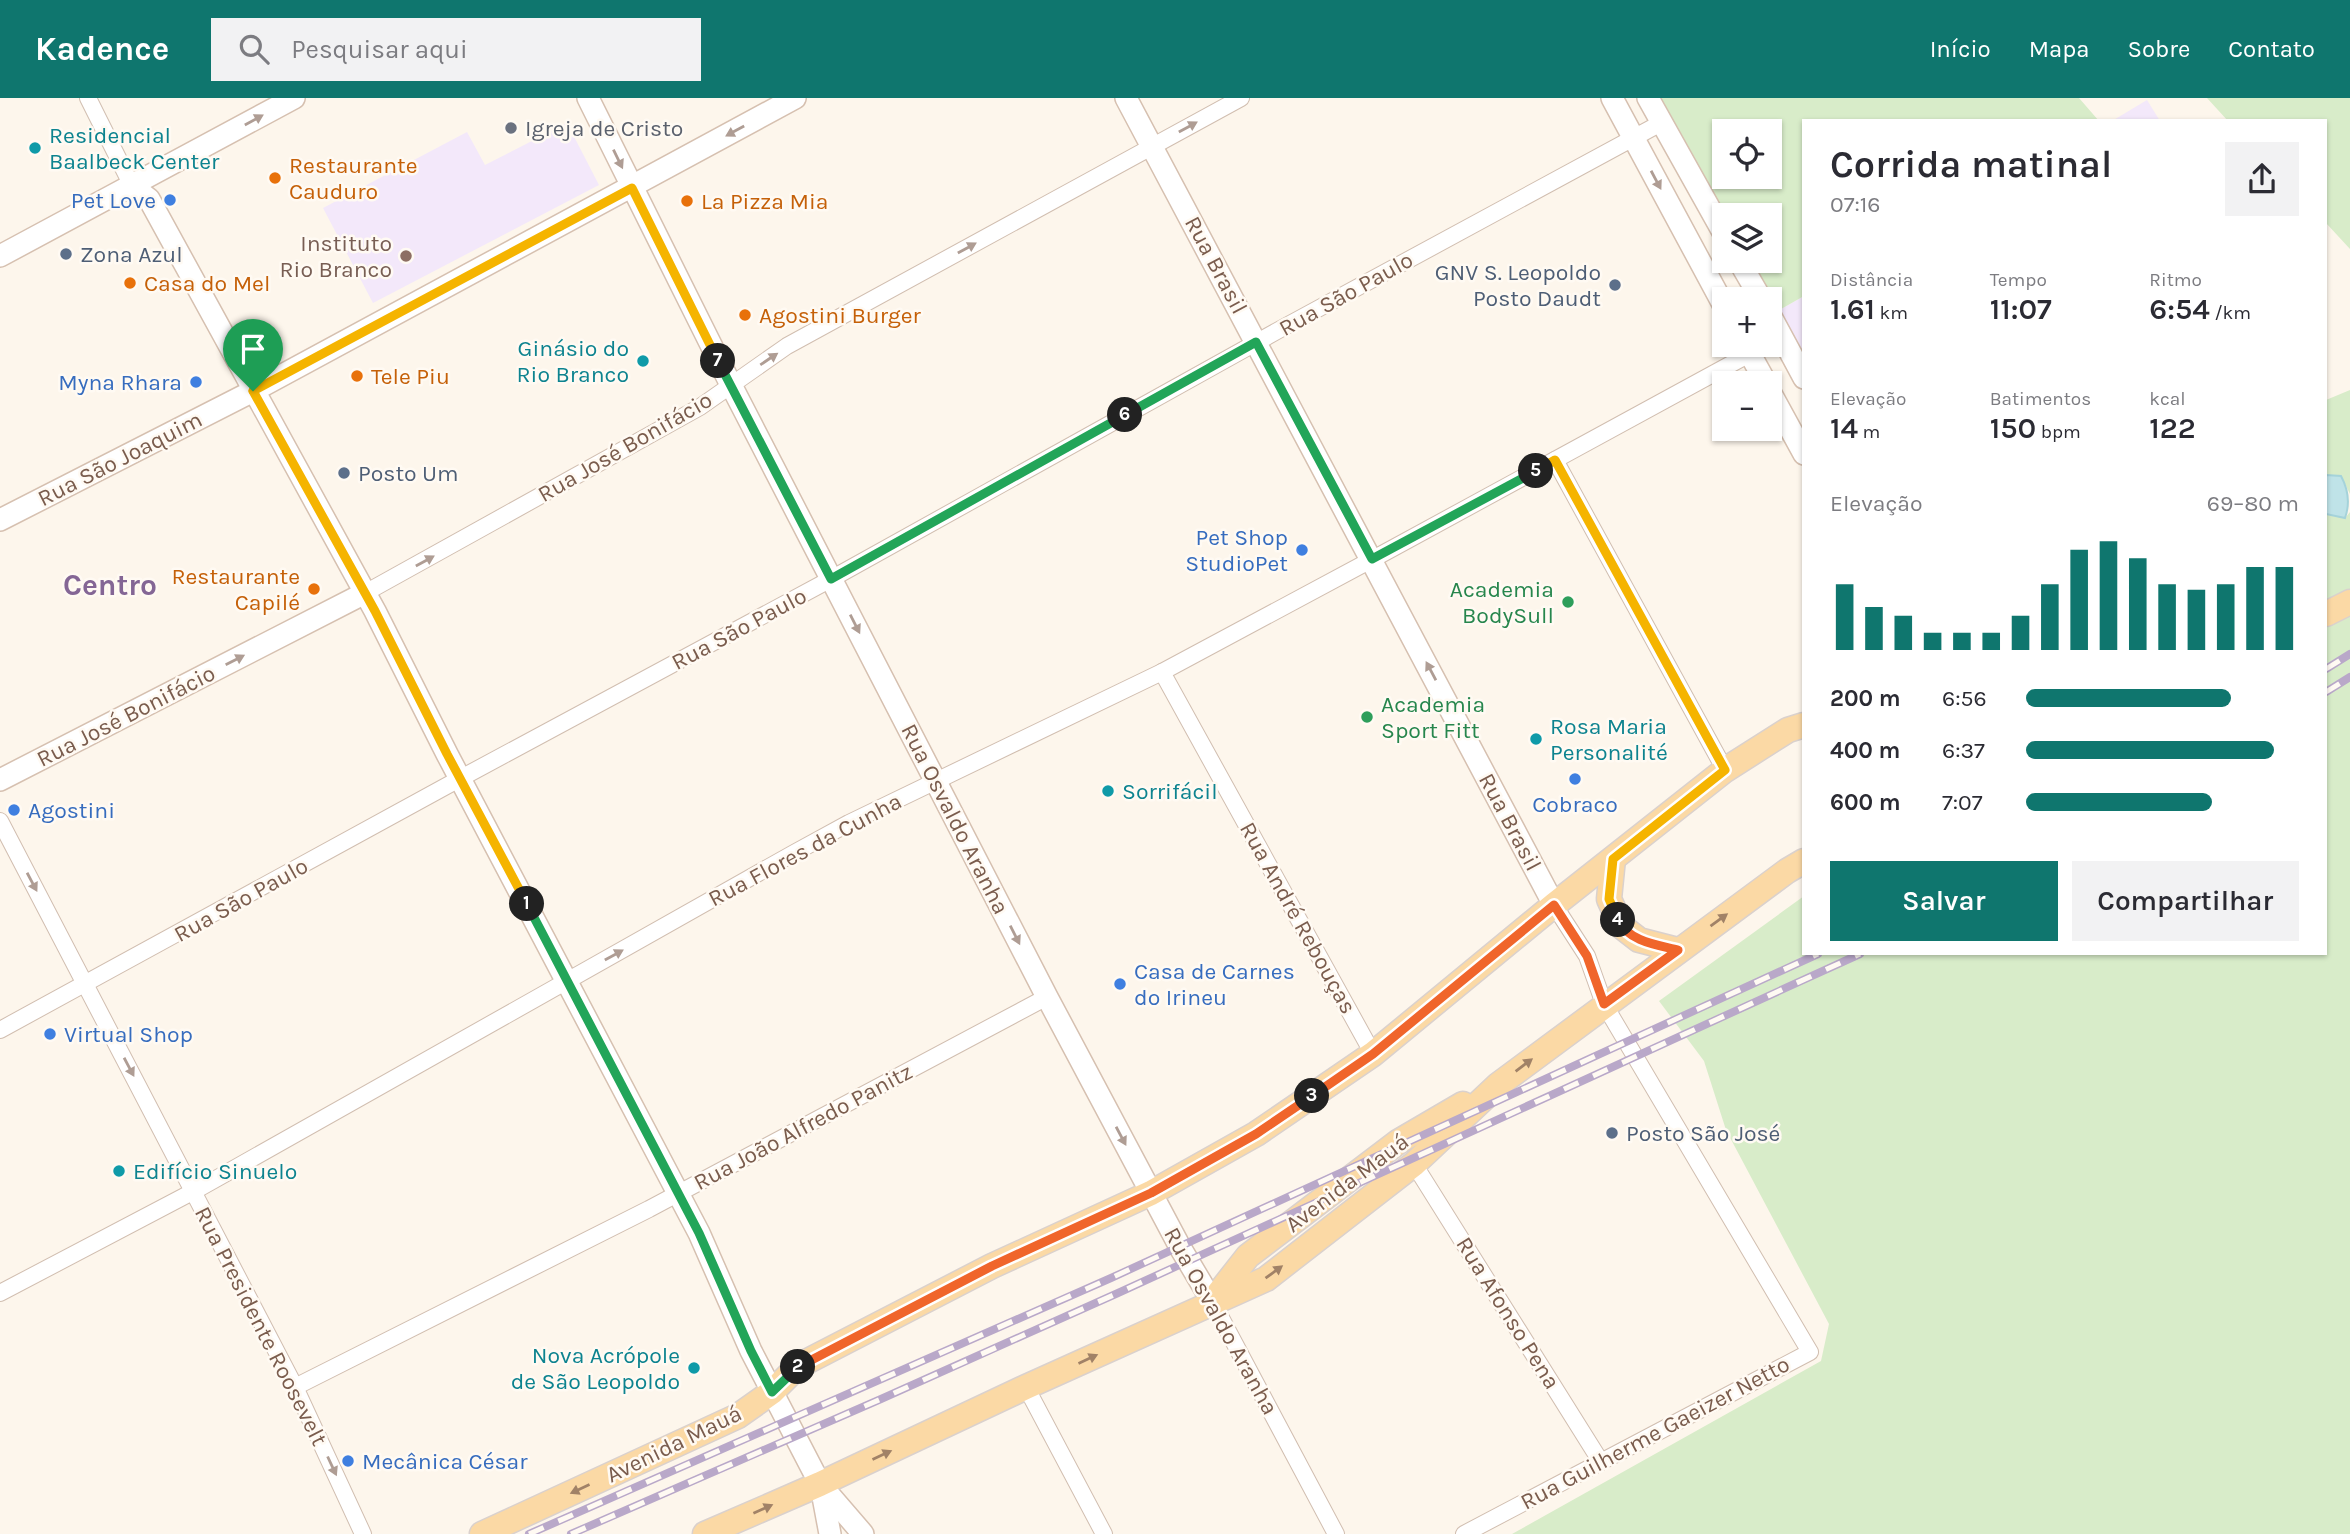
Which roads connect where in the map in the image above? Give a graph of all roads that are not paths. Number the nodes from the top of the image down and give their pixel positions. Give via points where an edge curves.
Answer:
1 (88, 98) edge
2 (294, 98) edge
3 (588, 98) edge
4 (795, 98) edge
5 (1126, 98) edge
6 (1241, 98) edge
7 (1612, 98) edge
8 (1648, 98) edge
9 (1661, 123) junction
10 (1633, 138) junction
11 (1153, 147) junction
12 (132, 186) junction
13 (632, 188) junction
14 (1712, 213) edge
15 (0, 256) edge
16 (1714, 287) edge
17 (1256, 342) junction
18 (1739, 357) edge
19 (1778, 357) edge
20 (1802, 376) edge
21 (731, 385) junction
22 (253, 391) junction
23 (1782, 414) edge
24 (1802, 450) edge
25 (1555, 460) junction
26 (0, 520) edge
27 (1372, 559) junction
28 (831, 579) junction
29 (365, 593) junction
30 (2350, 602) edge
31 (2327, 614) edge
32 (1162, 672) junction
33 (1799, 725) edge
34 (1725, 770) junction
35 (461, 778) junction
36 (0, 780) edge
37 (936, 781) junction
38 (0, 821) edge
39 (1613, 859) junction
40 (1802, 862) edge
41 (1554, 905) junction
42 (1678, 950) junction
43 (568, 981) junction
44 (86, 985) junction
45 (1047, 997) junction
46 (1604, 1004) junction
47 (0, 1030) edge
48 (1373, 1054) junction
49 (1498, 1084) junction
50 (1414, 1164) junction
51 (194, 1191) junction
52 (678, 1193) junction
53 (1151, 1193) junction
54 (0, 1293) edge
55 (1212, 1301) junction
56 (1810, 1352) joint
57 (295, 1387) junction
58 (1026, 1387) junction
59 (772, 1392) junction
60 (1601, 1462) junction
61 (820, 1484) junction
62 (363, 1534) edge
63 (482, 1534) edge
64 (705, 1534) edge
65 (830, 1534) edge
66 (863, 1534) edge
67 (1104, 1534) edge
68 (1336, 1534) edge
69 (1464, 1534) edge

1 - 12 street
12 -> 2 street
3 -> 13 street, Rua Osvaldo Aranha
4 -> 13 street, Rua São Joaquim
5 - 11 street, Rua Brasil
11 -> 6 street, Rua José Bonifácio
7 - 10 street
8 - 9 street
9 - 10 street, Rua São Paulo
9 - 14 street
10 -> 16 street
10 - 17 street, Rua São Paulo
11 - 17 street, Rua Brasil
21 -> 11 street, Rua José Bonifácio via 787,346
12 - 15 street
12 - 22 street via 149,199
13 - 21 street, Rua Osvaldo Aranha
13 - 22 street, Rua São Joaquim
17 - 27 street, Rua Brasil
17 - 28 street, Rua São Paulo
18 - 25 street, Rua Flores da Cunha
19 - 20 street
21 - 28 street, Rua Osvaldo Aranha
29 -> 21 street, Rua José Bonifácio via 700,407
22 - 26 street, Rua São Joaquim
22 - 29 street
23 - 24 street
25 - 27 street, Rua Flores da Cunha
25 - 34 street
27 - 32 street, Rua Flores da Cunha
41 -> 27 street, Rua Brasil
28 - 35 street, Rua São Paulo
28 -> 37 street, Rua Osvaldo Aranha
29 - 35 street
36 -> 29 street, Rua José Bonifácio
30 - 31 main road
32 - 37 street, Rua Flores da Cunha
32 - 48 street, Rua André Rebouças
33 - 34 main road, Avenida Mauá
34 - 39 main road, Avenida Mauá
35 - 43 street
35 - 44 street, Rua São Paulo
43 -> 37 street, Rua Flores da Cunha via 793,853
37 -> 45 street, Rua Osvaldo Aranha
38 -> 44 street, Rua Presidente Roosevelt
39 - 41 main road, Avenida Mauá
39 - 42 main road via 1609,899 1621,926 1639,940
42 -> 40 main road, Avenida Mauá
41 - 46 street, Rua Brasil via 1587,956
41 - 48 main road, Avenida Mauá
42 - 46 main road, Avenida Mauá
43 - 51 street, Rua Flores da Cunha
43 - 52 street
44 - 47 street, Rua São Paulo
44 -> 51 street, Rua Presidente Roosevelt
45 - 52 street, Rua João Alfredo Panitz
45 -> 53 street, Rua Osvaldo Aranha
49 -> 46 main road, Avenida Mauá
46 - 56 street, Rua Brasil
48 - 53 main road, Avenida Mauá via 1256,1134
49 - 50 main road, Avenida Mauá
49 - 55 main road, Avenida Mauá via 1398,1142 1248,1256
55 -> 50 main road, Avenida Mauá via 1266,1279
50 - 60 street, Rua Afonso Pena
51 - 54 street, Rua Flores da Cunha
51 - 57 street, Rua Presidente Roosevelt
52 - 57 street, Rua João Alfredo Panitz
52 - 59 street
53 - 55 street, Rua Osvaldo Aranha
53 - 59 main road, Avenida Mauá via 992,1266 806,1362
58 -> 55 main road, Avenida Mauá
55 - 68 street, Rua Osvaldo Aranha
56 - 60 street, Rua Guilherme Gaeizer Netto
57 -> 62 street, Rua Presidente Roosevelt
61 -> 58 main road, Avenida Mauá
58 - 67 street
59 - 61 street
59 -> 63 main road, Avenida Mauá via 738,1416
60 - 69 street, Rua Guilherme Gaeizer Netto
64 -> 61 main road, Avenida Mauá
61 - 65 street
61 - 66 street

